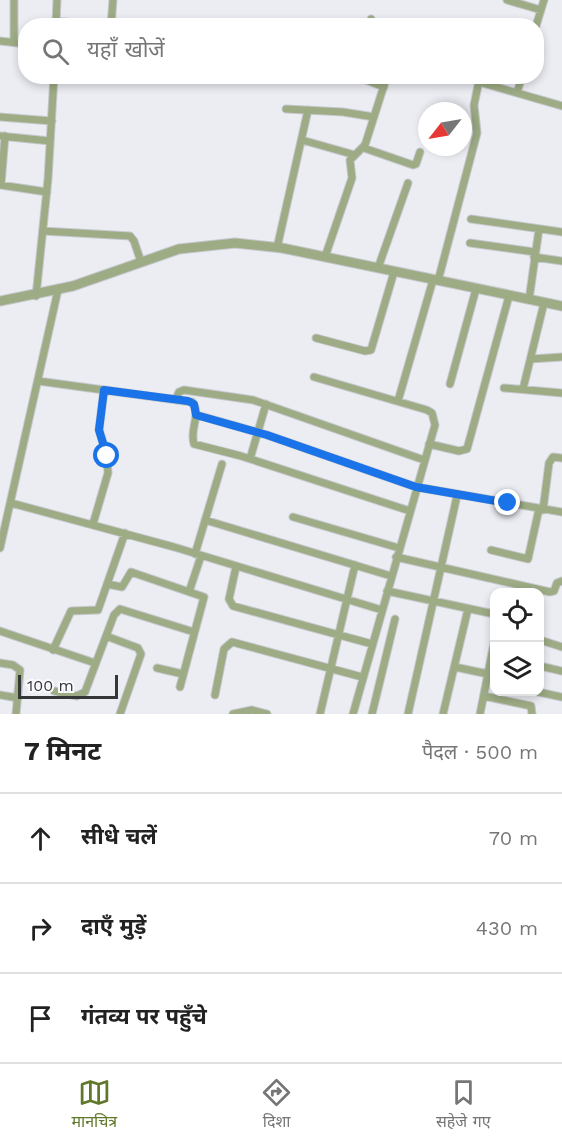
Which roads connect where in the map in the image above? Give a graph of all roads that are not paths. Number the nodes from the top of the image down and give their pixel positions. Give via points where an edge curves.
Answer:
1 (14, 0) edge
2 (57, 0) edge
3 (113, 0) edge
4 (507, 0) edge
5 (544, 0) edge
6 (541, 10) junction
7 (56, 18) edge
8 (112, 18) edge
9 (539, 18) edge
10 (0, 41) edge
11 (14, 42) junction
12 (18, 43) edge
13 (54, 84) edge
14 (376, 84) edge
15 (385, 84) edge
16 (478, 84) edge
17 (493, 84) edge
18 (520, 84) edge
19 (384, 87) junction
20 (517, 93) junction
21 (562, 106) edge
22 (286, 109) dead end
23 (308, 110) junction
24 (0, 117) edge
25 (374, 117) junction
26 (52, 121) junction
27 (3, 136) edge
28 (302, 140) junction
29 (50, 141) junction
30 (364, 148) junction
31 (355, 155) junction
32 (419, 156) edge
33 (408, 183) dead end
34 (0, 185) edge
35 (47, 192) junction
36 (471, 219) dead end
37 (538, 229) junction
38 (43, 231) junction
39 (562, 232) edge
40 (470, 243) dead end
41 (277, 248) junction
42 (535, 255) junction
43 (325, 257) junction
44 (562, 261) edge
45 (141, 262) junction
46 (378, 268) junction
47 (394, 272) junction
48 (436, 281) junction
49 (476, 289) junction
50 (58, 290) junction
51 (36, 296) junction
52 (509, 296) junction
53 (529, 300) junction
54 (0, 302) edge
55 (544, 303) junction
56 (562, 306) edge
57 (315, 338) dead end
58 (562, 357) edge
59 (531, 359) junction
60 (314, 377) dead end
61 (38, 381) junction
62 (450, 384) dead end
63 (504, 388) dead end
64 (523, 389) junction
65 (104, 390) junction
66 (562, 393) edge
67 (176, 399) junction
68 (398, 401) junction
69 (266, 404) junction
70 (196, 415) junction
71 (256, 432) junction
72 (429, 444) junction
73 (562, 458) edge
74 (250, 459) junction
75 (424, 460) junction
76 (222, 465) dead end
77 (416, 487) junction
78 (458, 496) junction
79 (11, 503) junction
80 (541, 509) junction
81 (410, 511) junction
82 (562, 512) edge
83 (293, 517) dead end
84 (205, 520) junction
85 (93, 524) junction
86 (125, 533) junction
87 (0, 548) edge
88 (399, 548) junction
89 (491, 550) dead end
90 (198, 555) junction
91 (396, 557) junction
92 (355, 565) junction
93 (236, 567) junction
94 (441, 567) junction
95 (391, 576) junction
96 (562, 581) edge
97 (107, 584) junction
98 (387, 591) junction
99 (189, 592) junction
100 (347, 600) junction
101 (434, 602) junction
102 (468, 609) junction
103 (382, 610) junction
104 (490, 613) edge
105 (395, 619) dead end
106 (0, 632) edge
107 (194, 632) junction
108 (339, 635) junction
109 (106, 636) junction
110 (544, 641) edge
111 (372, 644) junction
112 (562, 646) edge
113 (53, 650) junction
114 (0, 663) edge
115 (96, 663) junction
116 (490, 665) edge
117 (455, 667) junction
118 (544, 667) edge
119 (157, 668) dead end
120 (330, 668) junction
121 (562, 671) edge
122 (183, 674) junction
123 (488, 674) junction
124 (362, 677) junction
125 (180, 687) dead end
126 (54, 691) dead end
127 (544, 693) edge
128 (215, 694) dead end
129 (0, 695) edge
130 (484, 696) junction
131 (562, 697) edge
132 (18, 698) junction
133 (16, 713) edge
134 (27, 714) edge
135 (120, 714) edge
136 (233, 714) edge
137 (267, 714) edge
138 (320, 714) edge
139 (353, 714) edge
140 (372, 714) edge
141 (408, 714) edge
142 (443, 714) edge
143 (480, 714) edge
144 (532, 714) edge

1 - 11 street
2 - 7 street
3 - 8 street
4 - 6 street
5 - 6 street
6 - 9 street
10 - 11 street
11 - 12 street
13 - 26 street
14 - 19 street
15 - 19 street
16 - 48 street via 474,105 477,133
17 - 20 street
18 - 20 street
19 - 25 street
20 - 21 street
22 - 23 street
23 - 25 street
23 - 28 street
24 - 26 street
25 - 30 street
26 - 29 street
27 - 29 street
27 - 34 street
28 - 31 street
28 - 41 street
29 - 35 street
30 - 31 street
30 - 32 street via 412,165
31 - 43 street via 350,162 352,178
33 - 46 street
34 - 35 street
35 - 38 street
36 - 37 street
37 - 39 street
37 - 42 street
38 - 45 street via 130,236
38 - 51 street
40 - 42 street
41 - 43 street
41 - 45 street via 235,243 206,245 162,253
42 - 44 street
42 - 53 street
43 - 46 street
45 - 50 street
46 - 47 street
47 - 48 street
47 - 57 street via 371,350
48 - 49 street
48 - 68 street
49 - 52 street
49 - 62 street
50 - 51 street
50 - 61 street
51 - 54 street
52 - 53 street
52 - 72 street via 467,449 459,451
53 - 55 street
55 - 56 street
55 - 59 street
58 - 59 street
59 - 64 street
60 - 68 street
61 - 65 street
61 - 79 street
63 - 64 street
64 - 66 street
65 - 67 street
65 - 85 street via 99,430 108,472
67 - 69 street via 184,390
67 - 70 street via 192,402
68 - 72 street via 432,413 435,425
69 - 71 street
69 - 75 street
70 - 71 street
70 - 74 street via 194,444
71 - 74 street
71 - 77 street
72 - 75 street
73 - 80 street via 553,457 549,463
74 - 81 street
75 - 77 street
76 - 84 street
77 - 78 street
77 - 81 street
78 - 80 street
78 - 94 street
79 - 85 street
79 - 87 street
80 - 82 street
80 - 89 street via 528,559
81 - 88 street
83 - 88 street
84 - 90 street
84 - 92 street
85 - 86 street
86 - 90 street
86 - 97 street
88 - 91 street
90 - 93 street
90 - 99 street
91 - 94 street
91 - 95 street
92 - 95 street
92 - 100 street
93 - 100 street
93 - 108 street via 229,599 233,606
94 - 96 street via 550,592
94 - 101 street
95 - 98 street
97 - 99 street via 122,587 131,572
97 - 113 street via 96,611 71,611
98 - 101 street
98 - 103 street
99 - 107 street via 205,600
100 - 103 street
100 - 108 street
101 - 102 street
101 - 141 street
102 - 104 street
102 - 117 street
103 - 111 street
105 - 140 street
106 - 113 street
107 - 109 street via 120,609
107 - 122 street
108 - 111 street
108 - 120 street
109 - 115 street
109 - 135 street via 138,648 141,654
110 - 112 street
111 - 124 street
113 - 115 street
114 - 132 street via 20,670
115 - 126 street via 81,695
116 - 123 street
117 - 123 street
117 - 142 street
118 - 121 street
119 - 122 street
120 - 124 street
120 - 128 street via 232,642 224,649
120 - 138 street
122 - 125 street
123 - 130 street
124 - 139 street
127 - 131 street
129 - 132 street
130 - 143 street
130 - 144 street via 531,706
132 - 133 street
133 - 134 street
136 - 137 street via 245,710

